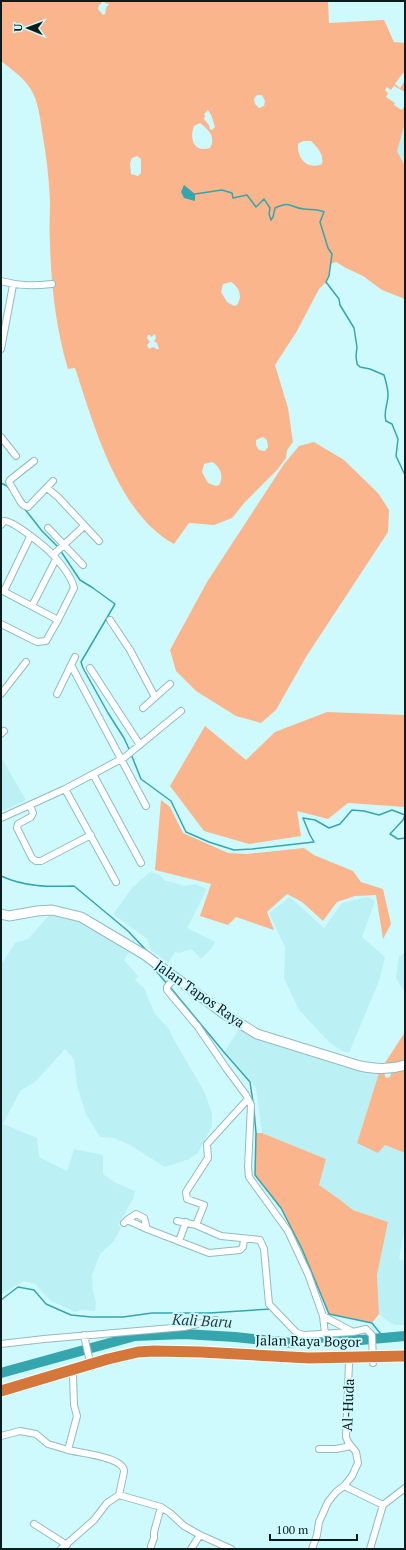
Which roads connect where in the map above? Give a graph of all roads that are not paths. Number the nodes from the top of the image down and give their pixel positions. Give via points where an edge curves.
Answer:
1 (1, 281) edge
2 (13, 284) junction
3 (52, 284) dead end
4 (1, 349) edge
5 (2, 439) edge
6 (16, 456) dead end
7 (34, 462) dead end
8 (53, 481) dead end
9 (47, 488) junction
10 (1, 525) edge
11 (84, 526) junction
12 (48, 528) dead end
13 (30, 537) junction
14 (99, 541) dead end
15 (58, 552) junction
16 (83, 565) dead end
17 (2, 590) edge
18 (32, 606) junction
19 (58, 620) junction
20 (110, 620) dead end
21 (1, 624) edge
22 (75, 657) dead end
23 (26, 662) dead end
24 (72, 665) junction
25 (90, 668) dead end
26 (170, 684) dead end
27 (1, 694) edge
28 (57, 694) dead end
29 (155, 697) junction
30 (143, 708) dead end
31 (181, 711) dead end
32 (140, 745) junction
33 (123, 758) junction
34 (93, 774) junction
35 (65, 789) junction
36 (30, 806) junction
37 (146, 806) dead end
38 (1, 818) edge
39 (91, 835) junction
40 (141, 863) dead end
41 (116, 882) dead end
42 (1, 914) edge
43 (171, 982) junction
44 (405, 1065) edge
45 (248, 1099) junction
46 (177, 1221) dead end
47 (186, 1222) junction
48 (196, 1225) junction
49 (146, 1229) junction
50 (244, 1239) junction
51 (179, 1241) junction
52 (323, 1316) junction
53 (216, 1320) dead end
54 (353, 1332) junction
55 (325, 1334) junction
56 (84, 1337) junction
57 (1, 1344) edge
58 (373, 1356) junction
59 (405, 1356) edge
60 (90, 1363) junction
61 (405, 1363) edge
62 (349, 1364) junction
63 (73, 1374) junction
64 (1, 1391) edge
65 (1, 1397) edge
66 (1, 1436) edge
67 (351, 1446) junction
68 (319, 1449) dead end
69 (68, 1450) junction
70 (344, 1486) junction
71 (405, 1488) edge
72 (119, 1495) junction
73 (383, 1505) junction
74 (161, 1508) junction
75 (34, 1524) dead end
76 (200, 1535) junction
77 (67, 1545) junction
78 (151, 1546) dead end
79 (61, 1549) edge
80 (191, 1549) edge
81 (231, 1549) edge
82 (312, 1549) edge
83 (370, 1549) edge

1 - 2 street
2 - 3 street
2 - 4 street
5 - 6 street
7 - 9 street via 10,480 9,485 26,507
8 - 9 street
9 - 11 street
10 - 13 street via 8,521
11 - 14 street
11 - 15 street
12 - 15 street
13 - 15 street
13 - 17 street
15 - 16 street
15 - 18 street
15 - 19 street via 74,588
17 - 18 street
18 - 19 street
19 - 21 street via 47,640 41,643
20 - 29 street via 130,650
22 - 24 street
23 - 27 street
24 - 28 street
24 - 33 street
25 - 32 street
26 - 29 street
29 - 30 street
31 - 32 street
32 - 33 street
33 - 34 street
33 - 37 street
34 - 35 street
34 - 40 street
35 - 36 street
35 - 39 street
36 - 38 street
36 - 39 street via 31,817 18,824 17,828 36,861 41,861
39 - 41 street
42 - 43 main road, Jalan Tapos Raya via 9,916 52,910 81,917 148,958
43 - 44 main road, Jalan Tapos Raya via 257,1034 360,1066 388,1069
43 - 45 street via 167,990 198,1027
45 - 48 street via 207,1144 208,1158 186,1192 187,1199 204,1205
45 - 52 street via 251,1106 249,1177 288,1231 308,1274
46 - 47 street
47 - 48 street
47 - 51 street
48 - 50 street via 221,1236
49 - 49 street via 144,1218 136,1214 126,1221
49 - 51 street
50 - 51 street via 240,1250 214,1253 204,1252
50 - 55 street via 258,1239 262,1244 268,1300 272,1307 297,1333
52 - 54 street
52 - 55 street
53 - 56 street via 184,1327
54 - 55 street
54 - 58 street via 366,1329 372,1335
56 - 57 street
56 - 60 street
58 - 59 highway, Jalan Raya Bogor
58 - 60 highway, Jalan Raya Bogor via 309,1358 154,1351
58 - 61 highway, Jalan Raya Bogor
58 - 62 highway, Jalan Raya Bogor
60 - 62 highway, Jalan Raya Bogor via 153,1357 200,1357 284,1363
60 - 63 highway, Jalan Raya Bogor
60 - 64 highway, Jalan Raya Bogor
62 - 67 street, Al-Huda via 346,1436
63 - 65 highway, Jalan Raya Bogor
63 - 69 street via 77,1416
66 - 69 street via 20,1431 36,1434 48,1444
67 - 68 street
67 - 70 street, Al-Huda via 356,1452 358,1463
69 - 72 street via 103,1457 122,1464 124,1472
70 - 73 street
70 - 82 street via 328,1502 319,1522
71 - 73 street
72 - 74 street
72 - 77 street via 104,1506 94,1520
73 - 83 street
74 - 76 street
74 - 78 street
75 - 77 street
76 - 80 street
76 - 81 street
77 - 79 street

